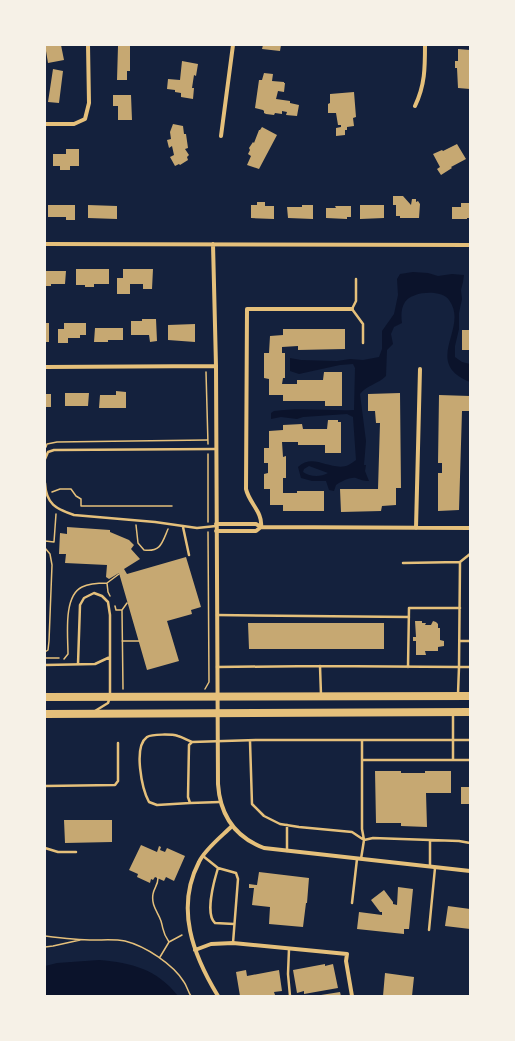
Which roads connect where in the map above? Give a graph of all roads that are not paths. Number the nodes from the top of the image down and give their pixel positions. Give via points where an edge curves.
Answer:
1 (88, 45) edge
2 (233, 45) edge
3 (425, 45) edge
4 (415, 106) dead end
5 (45, 124) edge
6 (221, 136) dead end
7 (45, 244) edge
8 (212, 244) junction
9 (470, 245) edge
10 (356, 279) dead end
11 (352, 309) junction
12 (363, 343) dead end
13 (216, 366) junction
14 (45, 367) edge
15 (420, 369) dead end
16 (216, 449) junction
17 (45, 458) edge
18 (45, 483) edge
19 (183, 527) junction
20 (216, 527) junction
21 (261, 527) junction
22 (416, 528) junction
23 (470, 528) edge
24 (470, 554) edge
25 (189, 555) dead end
26 (460, 562) junction
27 (403, 564) dead end
28 (460, 608) junction
29 (217, 615) junction
30 (409, 617) junction
31 (460, 641) junction
32 (470, 641) edge
33 (110, 657) junction
34 (78, 664) junction
35 (45, 665) edge
36 (320, 666) junction
37 (217, 667) junction
38 (408, 667) junction
39 (459, 667) junction
40 (470, 667) edge
41 (458, 696) junction
42 (470, 696) edge
43 (45, 697) edge
44 (110, 697) junction
45 (321, 697) junction
46 (217, 698) junction
47 (453, 712) junction
48 (470, 712) edge
49 (217, 713) junction
50 (45, 714) edge
51 (91, 714) junction
52 (362, 740) junction
53 (453, 740) junction
54 (470, 740) edge
55 (250, 741) junction
56 (192, 742) junction
57 (217, 742) junction
58 (118, 743) dead end
59 (362, 760) junction
60 (453, 760) junction
61 (470, 760) edge
62 (45, 786) edge
63 (220, 802) junction
64 (190, 803) junction
65 (287, 825) junction
66 (232, 826) junction
67 (364, 840) junction
68 (430, 840) junction
69 (470, 843) edge
70 (45, 848) edge
71 (287, 851) junction
72 (76, 852) dead end
73 (204, 856) junction
74 (359, 859) junction
75 (432, 867) junction
76 (218, 868) junction
77 (470, 871) edge
78 (352, 903) dead end
79 (234, 924) junction
80 (429, 930) dead end
81 (233, 943) junction
82 (289, 948) junction
83 (195, 950) junction
84 (218, 996) edge
85 (290, 996) edge
86 (352, 996) edge

1 - 5 street via 89,103 85,119 74,124
2 - 6 street
3 - 4 street via 424,77
7 - 8 street
8 - 9 street
8 - 13 street
10 - 11 lane via 356,301
11 - 12 lane via 363,324
11 - 21 street via 247,308 246,489 260,516
13 - 14 street
13 - 16 street
15 - 22 street
16 - 17 lane via 54,450 48,452
16 - 20 street
18 - 19 lane via 48,498 61,511 74,515
19 - 20 lane
19 - 25 lane
20 - 21 street via 256,524
20 - 21 street via 256,531
20 - 29 street
21 - 22 street
22 - 23 street
24 - 26 lane
26 - 27 lane
26 - 28 lane
28 - 30 lane via 409,608
28 - 31 lane
29 - 30 lane
29 - 37 street
30 - 38 lane
31 - 32 lane
31 - 39 lane
33 - 34 lane via 95,664
33 - 34 lane via 108,602 94,593 84,598 80,606
33 - 44 lane
34 - 35 lane
36 - 37 lane
36 - 38 lane
36 - 45 lane
37 - 46 street
38 - 39 lane
39 - 40 lane
39 - 41 lane
41 - 42 main road
41 - 45 main road
43 - 44 main road
44 - 46 main road
44 - 51 lane via 108,703
45 - 46 main road
46 - 49 street
47 - 48 main road
47 - 49 main road
47 - 53 lane
49 - 51 main road
49 - 57 street
50 - 51 main road
52 - 53 lane
52 - 55 lane
52 - 59 lane
53 - 54 lane
53 - 60 lane
55 - 57 lane
55 - 65 lane via 252,804 264,816
56 - 57 lane
56 - 64 lane via 189,745
56 - 64 lane via 177,735 148,736 143,741 139,769 149,802 157,805
57 - 63 street
58 - 62 lane via 118,781 115,785
59 - 60 lane
59 - 67 lane
60 - 61 lane
63 - 64 lane
63 - 66 street
65 - 67 lane via 352,832
65 - 71 lane
66 - 71 street via 256,845
66 - 73 street
67 - 68 lane
67 - 74 lane
68 - 69 lane
68 - 75 lane
70 - 72 lane via 58,852
71 - 74 street
73 - 76 lane
73 - 83 street via 199,861 191,881 187,906 189,933
74 - 75 street
74 - 78 lane
75 - 77 street
75 - 80 lane
76 - 79 lane via 236,873 238,878
76 - 79 lane via 212,888 210,916 215,923
79 - 81 lane
81 - 82 street
81 - 83 street via 211,944
82 - 85 lane
82 - 86 street via 347,954
83 - 84 street

